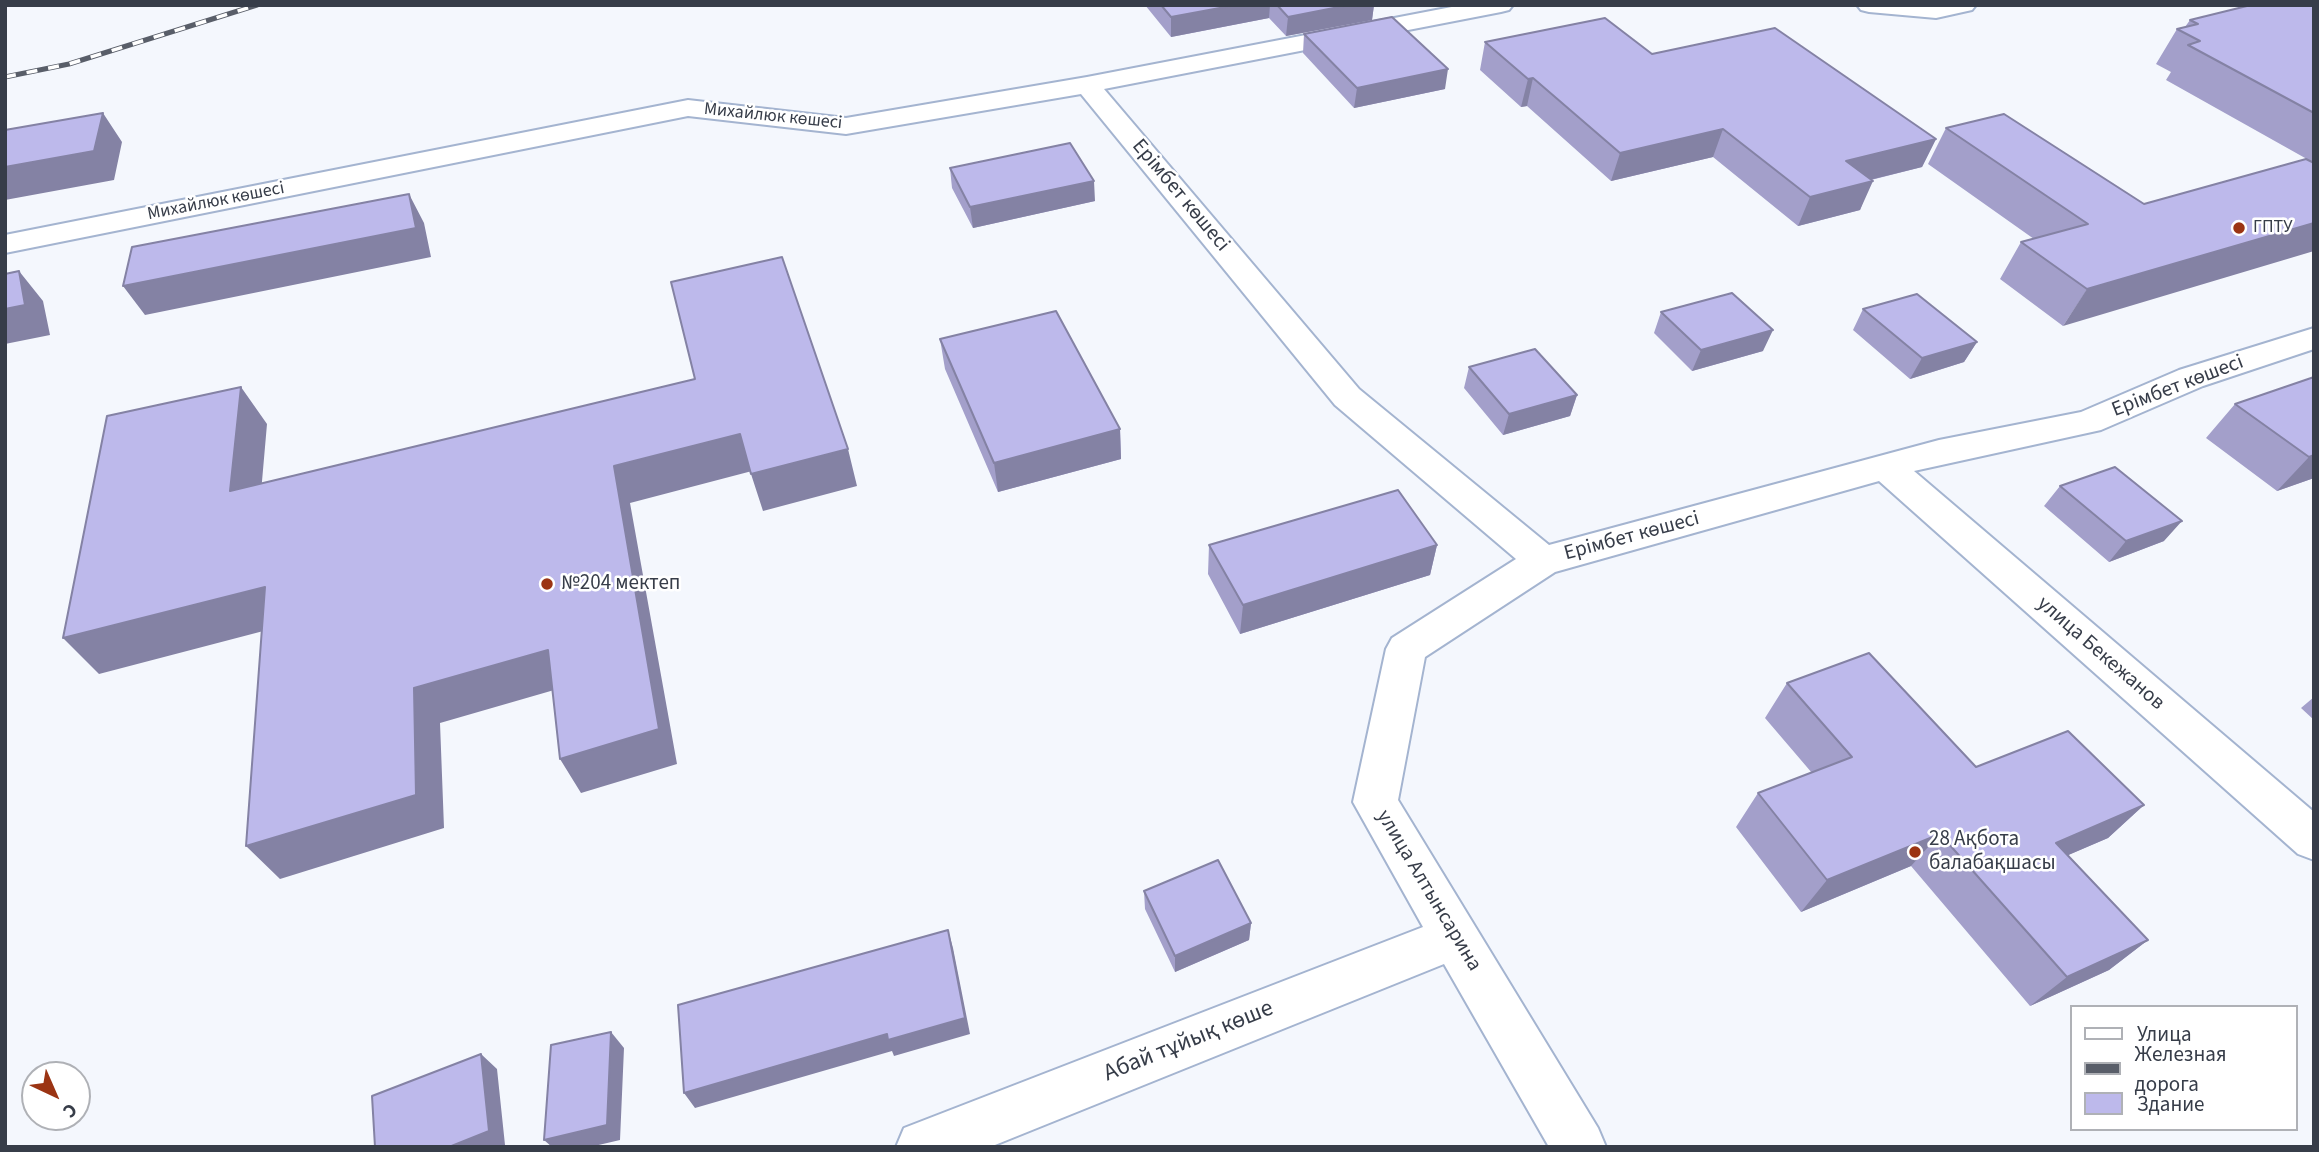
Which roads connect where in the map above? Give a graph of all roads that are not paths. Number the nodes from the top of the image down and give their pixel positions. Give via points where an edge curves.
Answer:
1 (1500, 5) edge
2 (1869, 5) edge
3 (1964, 5) edge
4 (1087, 85) junction
5 (5, 244) edge
6 (2314, 338) edge
7 (1886, 467) junction
8 (1543, 561) junction
9 (2314, 840) edge
10 (1455, 937) junction
11 (931, 1146) edge
12 (1579, 1147) edge

1 - 4 street, Михайлюк көшесі
2 - 3 street via 1936,11
4 - 5 street, Михайлюк көшесі via 846,126 688,108
4 - 8 street, Ерімбет көшесі via 1347,397
6 - 7 street, Ерімбет көшесі via 2191,378 2089,422
7 - 8 street, Ерімбет көшесі
7 - 9 street, улица Бекежанов
8 - 10 street, улица Алтынсарина via 1406,649 1375,802
10 - 11 street, Абай тұйық көше
10 - 12 street, улица Алтынсарина

